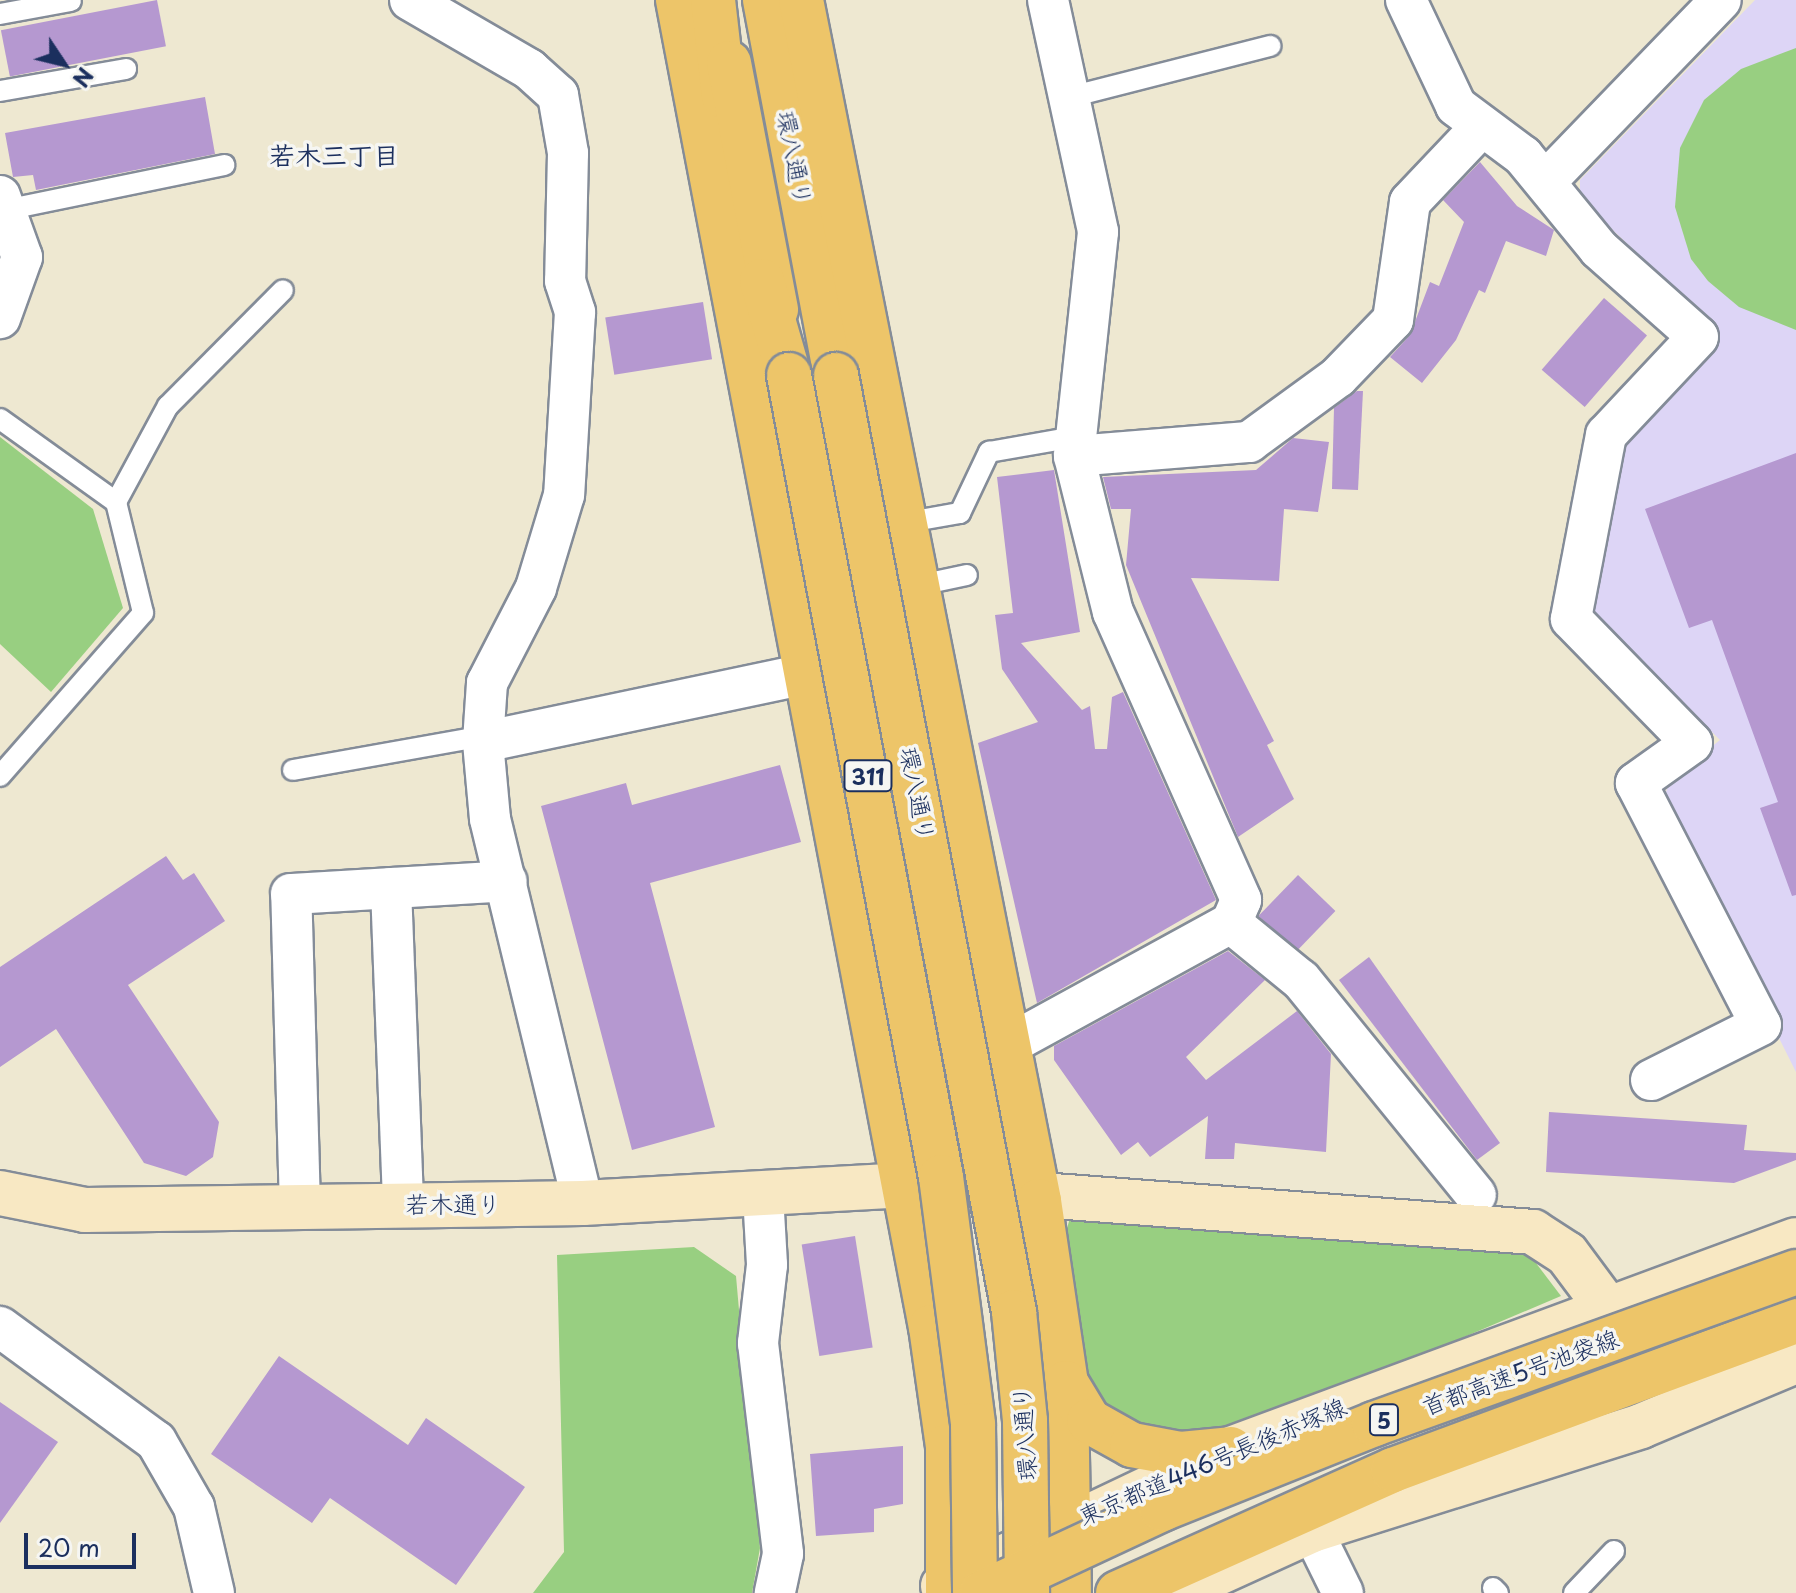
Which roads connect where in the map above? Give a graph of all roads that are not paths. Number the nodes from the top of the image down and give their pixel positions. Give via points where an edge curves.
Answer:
1 (410, 0) edge
2 (680, 0) edge
3 (715, 0) edge
4 (767, 0) edge
5 (799, 0) edge
6 (1048, 0) edge
7 (1406, 0) edge
8 (71, 1) edge
9 (1703, 6) edge
10 (0, 14) edge
11 (1270, 46) dead end
12 (126, 69) dead end
13 (0, 91) edge
14 (1066, 98) junction
15 (1481, 127) junction
16 (224, 165) dead end
17 (733, 180) junction
18 (1547, 180) junction
19 (3, 203) edge
20 (824, 204) junction
21 (283, 290) dead end
22 (0, 318) edge
23 (854, 370) junction
24 (773, 382) junction
25 (0, 419) edge
26 (1074, 447) junction
27 (116, 502) junction
28 (903, 523) junction
29 (967, 575) dead end
30 (915, 586) junction
31 (807, 674) junction
32 (483, 739) junction
33 (293, 770) dead end
34 (0, 776) edge
35 (507, 881) junction
36 (391, 888) junction
37 (1231, 923) junction
38 (1008, 1045) junction
39 (885, 1074) junction
40 (1651, 1080) dead end
41 (907, 1185) junction
42 (0, 1193) edge
43 (763, 1195) junction
44 (1476, 1195) dead end
45 (1039, 1201) junction
46 (583, 1203) junction
47 (403, 1204) junction
48 (300, 1207) junction
49 (1796, 1240) edge
50 (1796, 1272) edge
51 (1605, 1305) junction
52 (1796, 1321) edge
53 (0, 1327) edge
54 (1794, 1365) edge
55 (1066, 1383) junction
56 (1231, 1449) junction
57 (1071, 1521) junction
58 (1312, 1530) junction
59 (1614, 1551) dead end
60 (957, 1591) edge
61 (214, 1593) edge
62 (775, 1593) edge
63 (1027, 1593) edge
64 (1069, 1593) edge
65 (1118, 1593) edge
66 (1174, 1593) edge
67 (1343, 1593) edge
68 (1574, 1593) edge

1 - 32 street via 529,69 558,95 568,153 565,281 575,312 564,495 536,588 487,683
2 - 17 main road
2 - 24 main road
3 - 17 main road
3 - 24 main road, 環八通り / 311
4 - 20 main road
4 - 23 main road, 環八通り / 311
5 - 20 main road
5 - 23 main road
6 - 14 street
7 - 15 street via 1456,106
8 - 10 lane
9 - 18 street
11 - 14 lane
12 - 13 lane
14 - 26 street via 1089,171 1100,265
15 - 18 street
15 - 26 street via 1410,202 1393,320 1338,377 1249,442
16 - 19 lane
17 - 24 main road
18 - 40 street via 1599,249 1698,337 1606,435 1571,619 1692,743 1636,783 1761,1025
19 - 22 street via 2,219 22,257
20 - 23 main road
21 - 27 lane via 168,406
23 - 28 main road
23 - 63 main road, 環八通り / 311, bridge via 1012,1297 1025,1421
24 - 31 main road
24 - 60 main road, 環八通り / 311, bridge via 943,1191 973,1425
25 - 27 lane
26 - 28 lane via 989,452 960,513
26 - 37 street via 1113,612 1241,900
27 - 34 lane via 143,613
28 - 30 main road
29 - 30 lane
30 - 38 main road
31 - 32 street
31 - 39 main road
32 - 33 lane
32 - 35 street via 490,819
35 - 36 street
35 - 46 street
36 - 47 street
36 - 48 street via 291,894
37 - 38 street
37 - 44 street via 1301,980
38 - 39 street
38 - 45 main road
39 - 41 main road
41 - 43 street, 若木通り
41 - 45 street, 若木通り
41 - 60 main road via 948,1446
42 - 48 street, 若木通り via 85,1210
43 - 46 street, 若木通り
43 - 62 street via 767,1265 758,1343 783,1554
45 - 51 street, 若木通り via 1533,1232 1567,1254
45 - 55 main road
46 - 47 street, 若木通り
47 - 48 street, 若木通り
49 - 51 street, 東京都道446号長後赤塚線
50 - 60 main road, 首都高速5号池袋線 / 5, bridge via 1374,1424
51 - 56 street, 東京都道446号長後赤塚線
52 - 65 main road, 首都高速5号池袋線 / 5 via 1393,1470
53 - 61 street via 156,1441 194,1507
54 - 58 street via 1641,1426
55 - 56 main road via 1089,1421 1132,1445 1181,1454
55 - 57 main road
56 - 57 street, 東京都道446号長後赤塚線
57 - 60 street, 東京都道446号長後赤塚線
57 - 64 main road
58 - 66 street
58 - 67 street
59 - 68 lane

